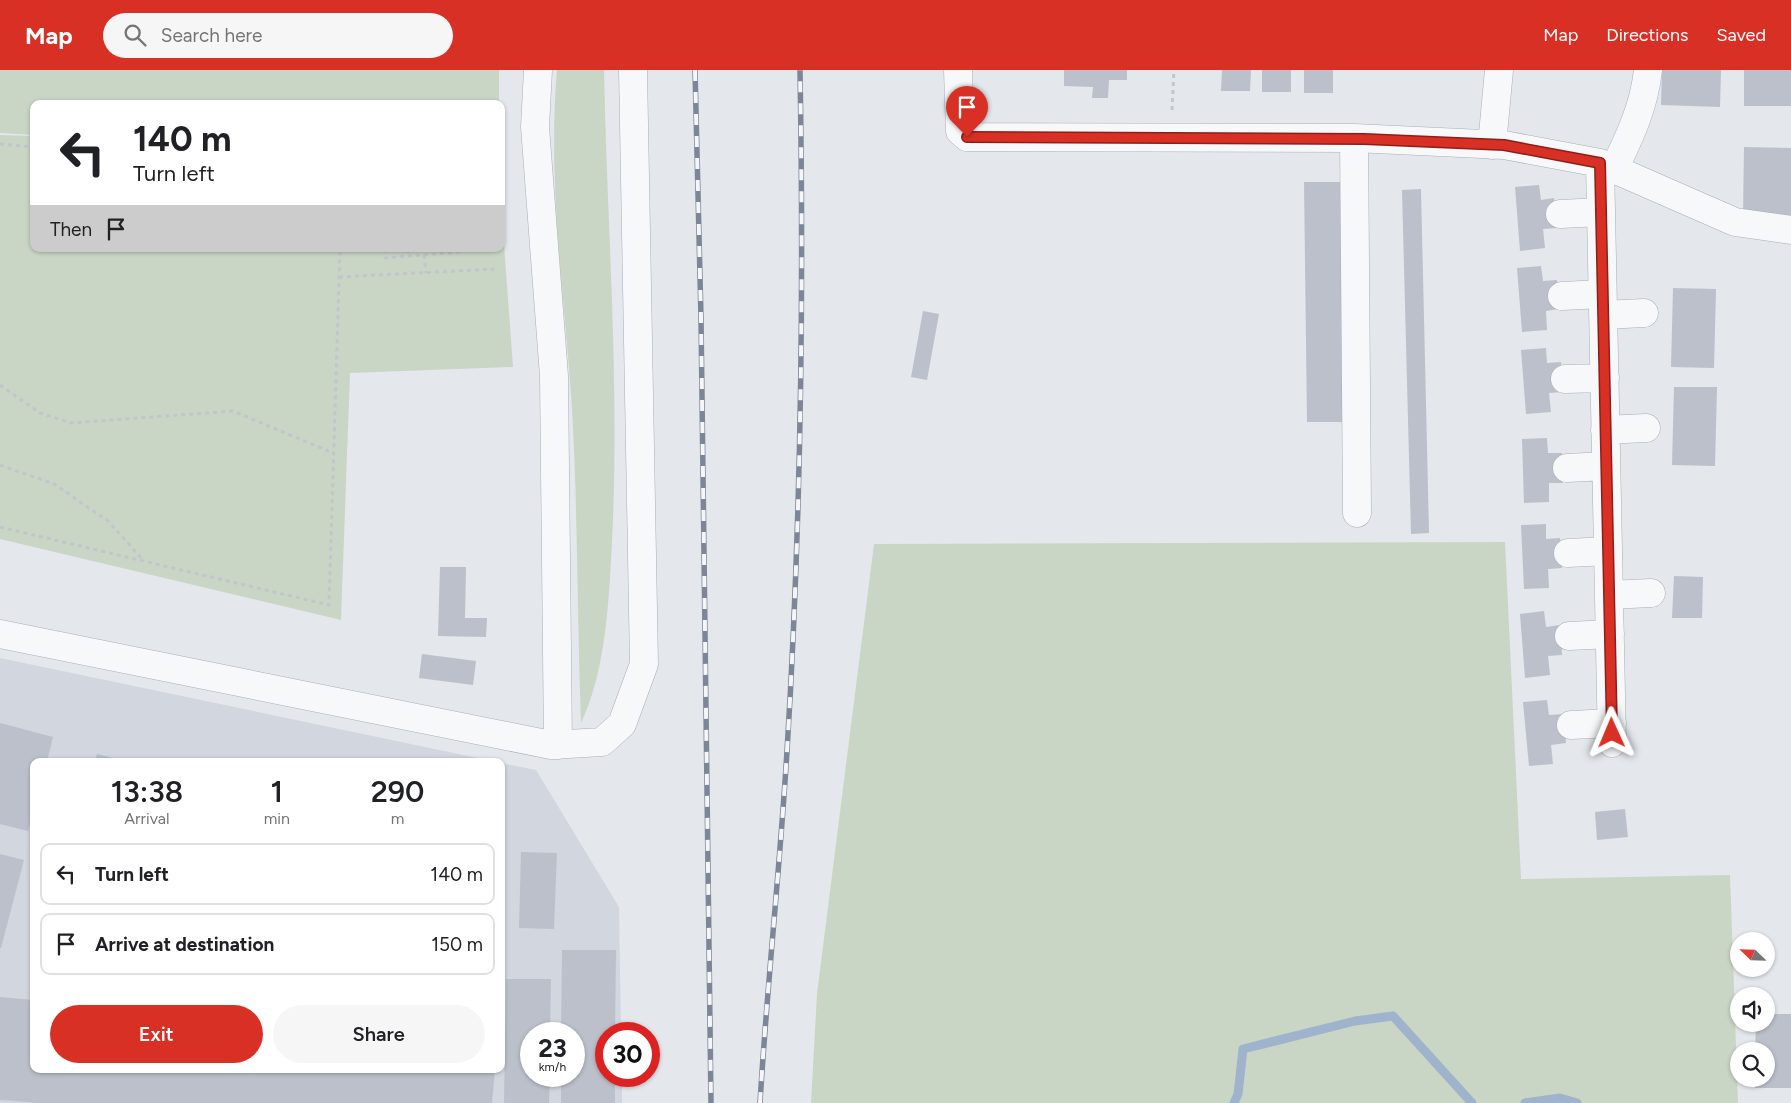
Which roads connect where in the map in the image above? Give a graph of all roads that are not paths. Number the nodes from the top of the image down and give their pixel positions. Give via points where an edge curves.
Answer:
1 (538, 70) edge
2 (633, 70) edge
3 (958, 70) edge
4 (1499, 70) edge
5 (1648, 70) edge
6 (1354, 138) junction
7 (1492, 145) junction
8 (1607, 166) junction
9 (1601, 212) junction
10 (1560, 214) dead end
11 (1791, 230) edge
12 (1562, 296) dead end
13 (1603, 305) junction
14 (1644, 313) dead end
15 (1605, 378) junction
16 (1565, 380) dead end
17 (1646, 428) dead end
18 (1605, 430) junction
19 (1606, 466) junction
20 (1567, 468) dead end
21 (1357, 513) dead end
22 (1608, 551) junction
23 (1568, 553) dead end
24 (1651, 593) dead end
25 (1609, 595) junction
26 (0, 634) edge
27 (1610, 634) junction
28 (1569, 636) dead end
29 (1571, 725) dead end
30 (558, 744) junction

1 - 30 street via 535,128 554,376
2 - 30 street via 644,664 622,724 602,742
3 - 6 street via 960,131 967,137
4 - 7 street
5 - 8 street via 1637,122
6 - 7 street
6 - 21 street
7 - 8 street
8 - 9 street
8 - 11 street via 1734,222
9 - 10 street
9 - 13 street
12 - 13 street
13 - 14 street
13 - 15 street
15 - 16 street
15 - 18 street
17 - 18 street
18 - 19 street
19 - 20 street
19 - 22 street
22 - 23 street
22 - 25 street
24 - 25 street
25 - 27 street
26 - 30 street
27 - 28 street
27 - 29 street via 1612,733

